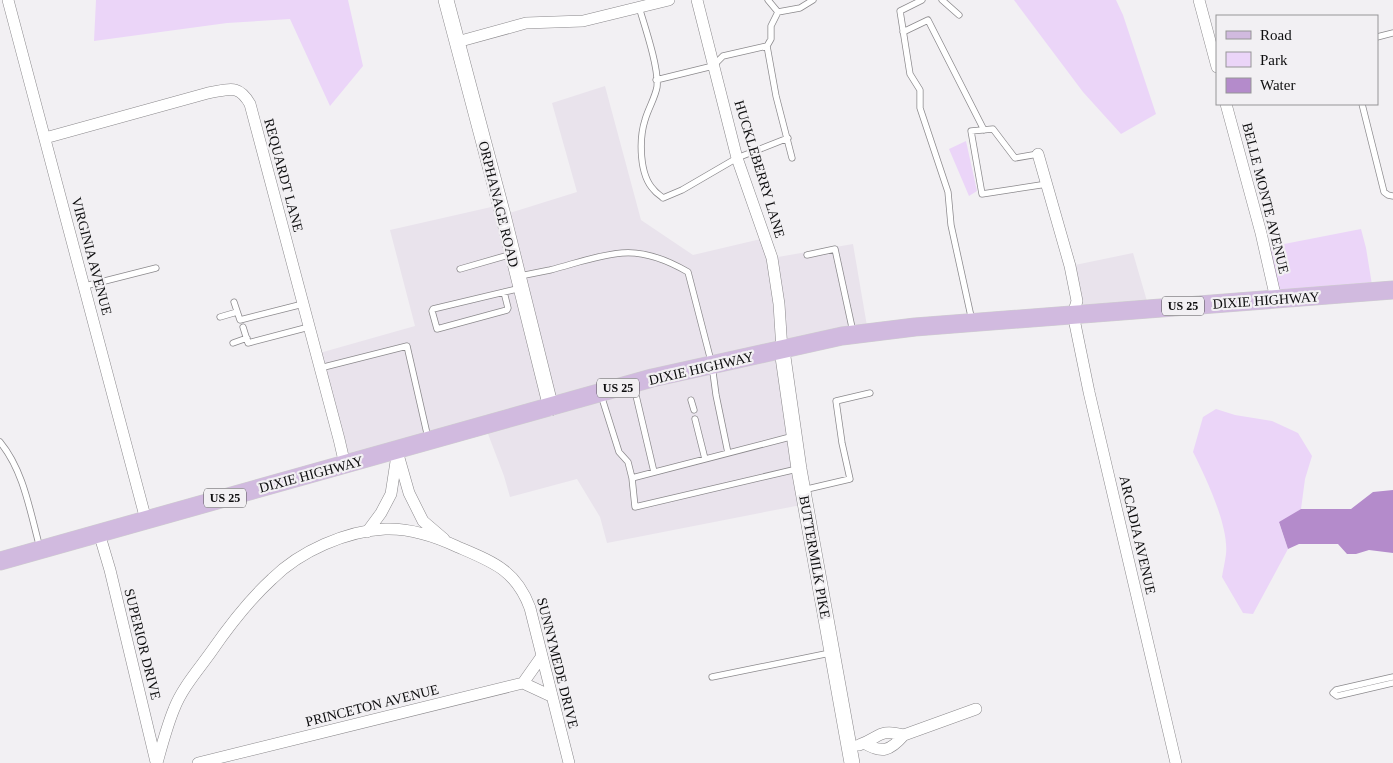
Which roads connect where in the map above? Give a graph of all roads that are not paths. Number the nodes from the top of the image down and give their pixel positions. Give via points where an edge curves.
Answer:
1 (8, 0) edge
2 (446, 0) edge
3 (669, 0) edge
4 (697, 0) edge
5 (768, 0) edge
6 (813, 0) edge
7 (922, 0) edge
8 (942, 0) edge
9 (1199, 0) edge
10 (639, 7) junction
11 (778, 12) junction
12 (958, 15) dead end
13 (903, 32) junction
14 (1393, 33) edge
15 (1378, 37) edge
16 (458, 42) junction
17 (768, 46) junction
18 (1216, 63) edge
19 (713, 66) junction
20 (656, 80) junction
21 (1226, 105) edge
22 (1362, 105) edge
23 (984, 130) junction
24 (45, 138) junction
25 (788, 138) junction
26 (1038, 154) joint
27 (737, 158) junction
28 (792, 158) dead end
29 (1047, 184) junction
30 (1393, 196) edge
31 (512, 254) junction
32 (807, 255) dead end
33 (156, 268) dead end
34 (460, 269) dead end
35 (519, 282) junction
36 (85, 286) junction
37 (1393, 290) edge
38 (504, 292) junction
39 (1276, 299) junction
40 (234, 302) dead end
41 (303, 304) junction
42 (237, 312) junction
43 (1073, 314) junction
44 (220, 317) dead end
45 (972, 322) junction
46 (243, 327) dead end
47 (309, 327) junction
48 (853, 334) junction
49 (247, 338) junction
50 (233, 343) dead end
51 (782, 350) junction
52 (712, 365) junction
53 (320, 368) junction
54 (633, 384) junction
55 (870, 393) dead end
56 (600, 394) junction
57 (691, 400) dead end
58 (551, 408) junction
59 (694, 410) dead end
60 (695, 420) dead end
61 (794, 436) junction
62 (0, 442) edge
63 (429, 442) junction
64 (397, 451) junction
65 (728, 453) junction
66 (705, 459) junction
67 (344, 465) junction
68 (800, 469) junction
69 (654, 472) junction
70 (632, 478) junction
71 (804, 490) junction
72 (146, 520) junction
73 (367, 532) junction
74 (99, 533) junction
75 (447, 541) junction
76 (41, 550) junction
77 (0, 561) edge
78 (832, 652) junction
79 (542, 656) junction
80 (712, 677) dead end
81 (1393, 677) edge
82 (523, 683) junction
83 (1393, 683) edge
84 (551, 696) junction
85 (976, 709) dead end
86 (904, 735) junction
87 (857, 745) junction
88 (157, 763) edge
89 (198, 763) edge
90 (568, 763) edge
91 (852, 763) edge
92 (1176, 763) edge

1 - 24 street, VIRGINIA AVENUE
2 - 16 main road, ORPHANAGE ROAD
3 - 10 street
4 - 19 street, HUCKLEBERRY LANE
5 - 11 lane
6 - 11 lane via 800,8
7 - 13 lane via 900,11
8 - 12 lane
9 - 18 street
10 - 16 street via 584,21 526,24
10 - 20 lane
11 - 17 lane
13 - 23 lane via 928,20
13 - 45 lane via 910,74 920,90 920,108 948,192 951,225
14 - 15 lane
16 - 31 main road, ORPHANAGE ROAD
17 - 19 lane via 723,56
17 - 25 lane via 776,96
19 - 20 lane
19 - 27 street, HUCKLEBERRY LANE
20 - 27 lane via 657,88 641,136 641,159 653,190 663,198
21 - 39 street, BELLE MONTE AVENUE
22 - 30 lane via 1384,192
23 - 26 lane via 994,129 1015,158
23 - 29 lane via 971,131 982,194
24 - 36 street, VIRGINIA AVENUE
24 - 41 street, REQUARDT LANE via 208,94 232,89 241,91 250,104
25 - 27 lane
25 - 28 lane
26 - 29 street, ARCADIA AVENUE
27 - 51 street, HUCKLEBERRY LANE via 772,258
29 - 43 street, ARCADIA AVENUE via 1077,301
31 - 34 lane
31 - 35 main road, ORPHANAGE ROAD
32 - 48 lane via 836,249
33 - 36 lane
35 - 38 lane
35 - 52 lane via 596,256 641,254 672,263 688,272
35 - 58 main road, ORPHANAGE ROAD
36 - 72 street, VIRGINIA AVENUE
37 - 39 main road, DIXIE HIGHWAY / US 25
38 - 38 lane via 507,310 437,329 433,310
39 - 43 main road, DIXIE HIGHWAY / US 25
40 - 42 lane
41 - 42 lane via 240,320
41 - 47 street, REQUARDT LANE
42 - 44 lane
43 - 45 main road, DIXIE HIGHWAY / US 25
43 - 92 street, ARCADIA AVENUE
45 - 48 main road, DIXIE HIGHWAY / US 25
46 - 49 lane
47 - 49 lane via 248,342
47 - 53 street, REQUARDT LANE
48 - 51 main road, DIXIE HIGHWAY / US 25
49 - 50 lane
51 - 52 main road, DIXIE HIGHWAY / US 25
51 - 61 main road, BUTTERMILK PIKE
52 - 54 main road, DIXIE HIGHWAY / US 25
52 - 65 lane
53 - 63 lane via 407,346
53 - 67 street, REQUARDT LANE
54 - 56 main road, DIXIE HIGHWAY / US 25
54 - 69 lane
55 - 71 lane via 836,401 850,479
56 - 58 main road, DIXIE HIGHWAY / US 25
56 - 70 lane via 619,452 628,462
57 - 59 lane
58 - 63 main road, DIXIE HIGHWAY / US 25
60 - 66 lane
61 - 65 lane
61 - 68 main road, BUTTERMILK PIKE
62 - 76 lane via 11,455 19,473
63 - 64 main road, DIXIE HIGHWAY / US 25
64 - 67 main road, DIXIE HIGHWAY / US 25
64 - 73 street via 391,494
64 - 75 street via 409,493 423,521
65 - 66 lane
66 - 69 lane
67 - 72 main road, DIXIE HIGHWAY / US 25
68 - 70 lane via 634,507
68 - 71 main road, BUTTERMILK PIKE
69 - 70 lane
71 - 78 main road, BUTTERMILK PIKE
72 - 74 main road, DIXIE HIGHWAY / US 25
73 - 75 street, SUNNYMEDE DRIVE via 400,530
73 - 88 street, SUNNYMEDE DRIVE via 331,542 290,563 249,602 174,708
74 - 76 main road, DIXIE HIGHWAY / US 25
74 - 88 street, SUPERIOR DRIVE
75 - 79 street, SUNNYMEDE DRIVE via 488,560 518,583 530,608
76 - 77 main road, DIXIE HIGHWAY / US 25
78 - 80 lane
78 - 87 main road, BUTTERMILK PIKE
79 - 82 street
79 - 84 street, SUNNYMEDE DRIVE
81 - 83 lane via 1333,693 1337,696
82 - 84 street
82 - 89 street, PRINCETON AVENUE
84 - 90 street, SUNNYMEDE DRIVE
85 - 86 street
86 - 87 street via 879,734
86 - 87 street via 884,750
87 - 91 main road, BUTTERMILK PIKE

